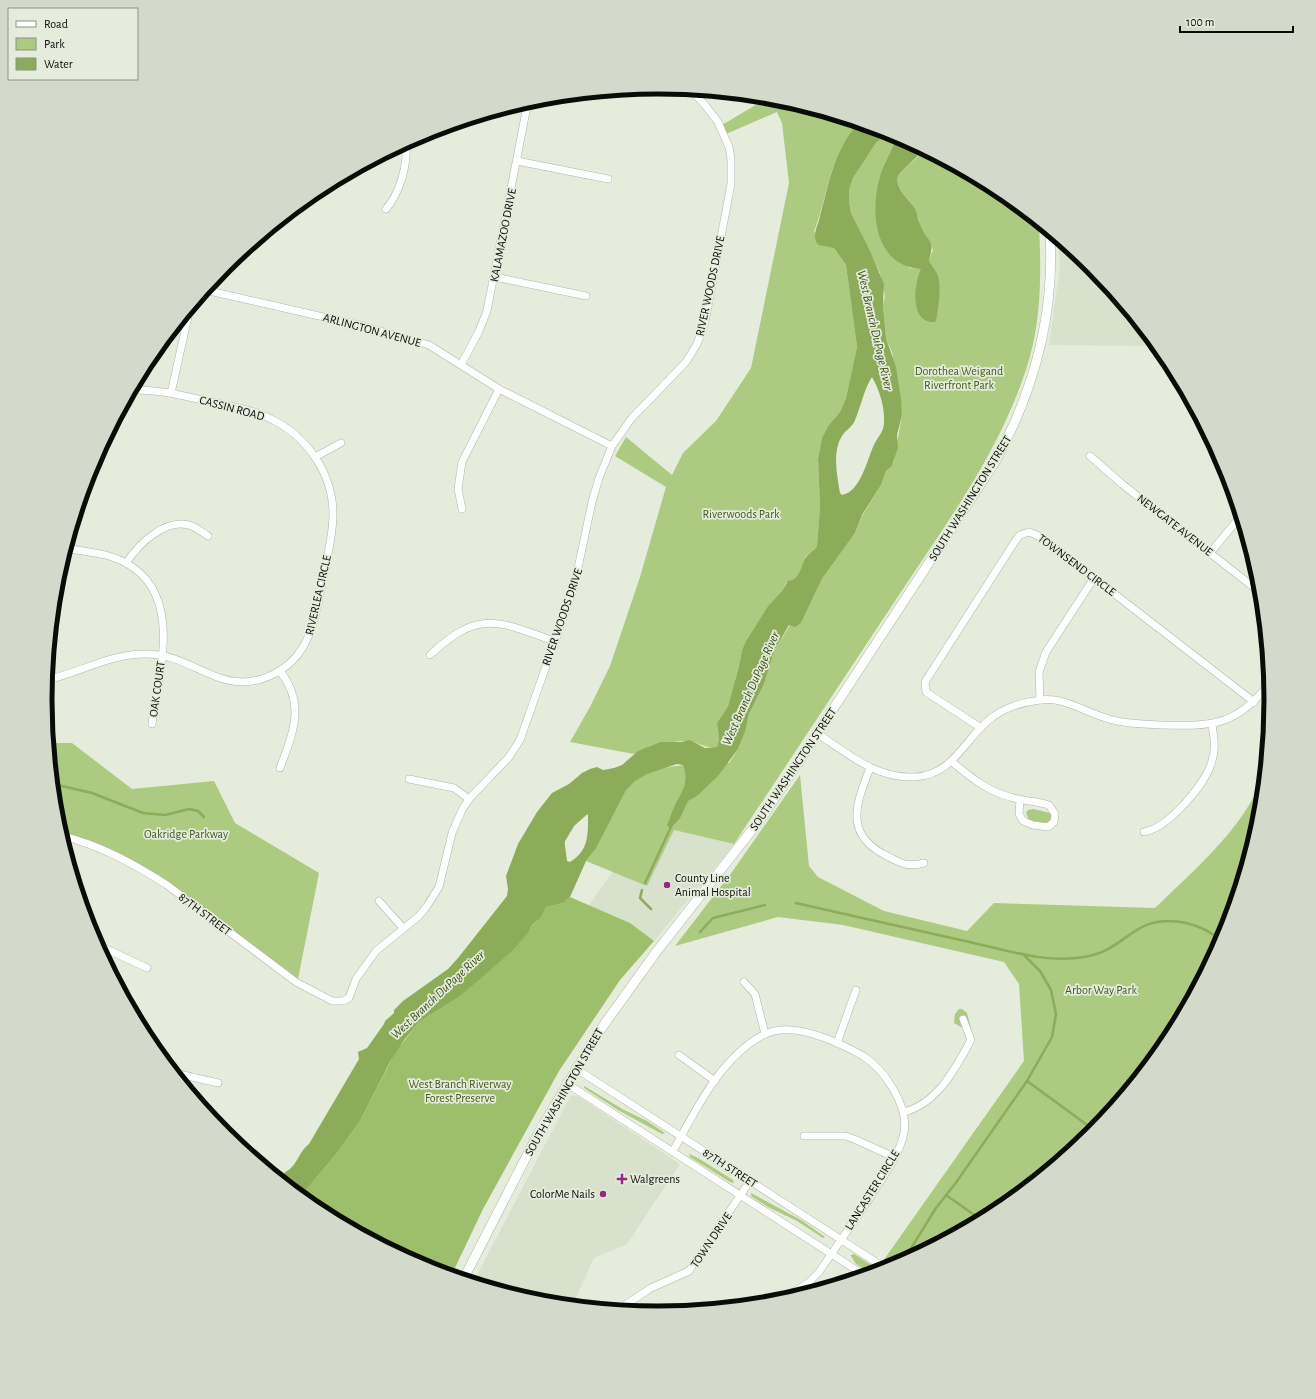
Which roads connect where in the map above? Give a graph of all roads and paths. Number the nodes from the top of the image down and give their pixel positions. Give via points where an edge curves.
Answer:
1 (696, 95) edge
2 (527, 108) edge
3 (406, 149) edge
4 (517, 161) junction
5 (608, 179) dead end
6 (386, 209) dead end
7 (1050, 238) edge
8 (495, 277) junction
9 (210, 291) edge
10 (586, 296) dead end
11 (188, 318) edge
12 (462, 365) junction
13 (499, 389) junction
14 (137, 390) edge
15 (171, 393) junction
16 (341, 443) dead end
17 (612, 446) junction
18 (1090, 456) dead end
19 (316, 458) junction
20 (462, 509) dead end
21 (1237, 521) edge
22 (208, 536) dead end
23 (72, 549) edge
24 (1210, 553) junction
25 (126, 563) junction
26 (1094, 578) junction
27 (1253, 588) edge
28 (554, 641) junction
29 (162, 655) junction
30 (430, 655) dead end
31 (280, 671) junction
32 (53, 678) edge
33 (1264, 691) edge
34 (1040, 700) junction
35 (1254, 702) junction
36 (152, 724) dead end
37 (1212, 725) junction
38 (981, 728) junction
39 (818, 734) junction
40 (952, 762) junction
41 (280, 768) dead end
42 (870, 768) junction
43 (409, 779) dead end
44 (469, 799) junction
45 (1020, 800) junction
46 (1144, 832) dead end
47 (69, 838) edge
48 (924, 863) dead end
49 (379, 901) dead end
50 (403, 928) junction
51 (106, 949) edge
52 (147, 968) dead end
53 (744, 982) dead end
54 (856, 990) dead end
55 (343, 1001) joint
56 (963, 1019) dead end
57 (765, 1034) junction
58 (837, 1043) junction
59 (679, 1055) dead end
60 (575, 1068) junction
61 (182, 1075) edge
62 (715, 1081) junction
63 (218, 1083) dead end
64 (566, 1083) junction
65 (904, 1112) junction
66 (804, 1136) dead end
67 (681, 1137) junction
68 (673, 1151) junction
69 (894, 1157) junction
70 (750, 1181) junction
71 (741, 1195) junction
72 (841, 1240) junction
73 (832, 1254) junction
74 (878, 1264) edge
75 (858, 1271) edge
76 (466, 1274) edge
77 (798, 1289) edge
78 (626, 1304) edge

1 - 17 street, RIVER WOODS DRIVE via 718,122 731,159 730,192 704,322 697,344 686,362 631,419
2 - 4 street, KALAMAZOO DRIVE
3 - 6 street via 400,186
4 - 5 street
4 - 8 street, KALAMAZOO DRIVE
7 - 39 main road, SOUTH WASHINGTON STREET via 1050,274 1043,338 1028,391 1012,430 983,483
8 - 10 street
8 - 12 street, KALAMAZOO DRIVE via 483,322
9 - 12 street, ARLINGTON AVENUE via 390,333 430,345
11 - 15 street
12 - 13 street, ARLINGTON AVENUE
13 - 17 street, ARLINGTON AVENUE
13 - 20 street via 462,462 458,489
14 - 15 street, CASSIN ROAD
15 - 19 street, CASSIN ROAD via 241,409 271,419 296,436
16 - 19 street
17 - 28 street, RIVER WOODS DRIVE via 595,490 578,575
18 - 24 street, NEWGATE AVENUE via 1110,475
19 - 31 street, RIVERLEA CIRCLE via 331,496 333,512 330,543 311,631 296,658
21 - 24 street
22 - 25 street via 192,526 169,527 144,541
23 - 25 street via 107,556
24 - 27 street, NEWGATE AVENUE
25 - 29 street, OAK COURT via 147,582 157,599 164,626
26 - 34 street via 1046,652 1039,672
26 - 35 street, TOWNSEND CIRCLE
26 - 38 street, TOWNSEND CIRCLE via 1036,533 1024,533 1016,540 925,682 926,692
28 - 30 street via 508,626 486,623 472,626 448,638
28 - 44 street, RIVER WOODS DRIVE via 515,749
29 - 31 street, RIVERLEA CIRCLE via 209,675 232,681 260,680
29 - 32 street, RIVERLEA CIRCLE via 114,657
29 - 36 street, OAK COURT
31 - 41 street via 292,693 295,711 294,728
33 - 35 street
34 - 37 street via 1062,701 1125,723
34 - 38 street via 1008,707 993,716
35 - 37 street via 1234,716
37 - 46 street via 1215,748 1209,771 1173,817 1157,828
38 - 40 street
39 - 42 street
39 - 60 main road, SOUTH WASHINGTON STREET via 763,816 622,998
40 - 42 street via 939,771 915,777
40 - 45 street via 987,788
42 - 48 street via 857,813 860,833 868,845 882,854 910,867
43 - 44 street via 454,788
44 - 50 street, RIVER WOODS DRIVE via 456,821 439,887 423,911
45 - 45 street via 1019,814 1023,821 1048,827 1054,822 1056,814 1049,805
47 - 55 street, 87TH STREET via 108,852 148,873 296,982 332,1001
49 - 50 street
50 - 55 street, RIVER WOODS DRIVE via 382,944 369,959 356,979 349,998
51 - 52 street
53 - 57 street via 755,994
54 - 58 street
56 - 65 street via 971,1040 954,1070 925,1104
57 - 58 street, LANCASTER CIRCLE via 797,1030
57 - 62 street, LANCASTER CIRCLE via 733,1059
58 - 65 street, LANCASTER CIRCLE via 864,1057 874,1066 897,1096
59 - 62 street
60 - 64 main road, SOUTH WASHINGTON STREET
60 - 67 street, 87TH STREET
61 - 63 street
62 - 67 street, LANCASTER CIRCLE
64 - 68 street, 87TH STREET
64 - 76 main road, SOUTH WASHINGTON STREET
65 - 69 street, LANCASTER CIRCLE via 904,1132
66 - 69 street via 849,1138
67 - 68 street, LANCASTER CIRCLE
67 - 70 street, 87TH STREET
68 - 71 street, 87TH STREET
69 - 72 street, LANCASTER CIRCLE
70 - 71 street, TOWN DRIVE
70 - 72 street, 87TH STREET
71 - 73 street, 87TH STREET
71 - 78 street, TOWN DRIVE via 689,1271 651,1288
72 - 73 street, LANCASTER CIRCLE
72 - 74 street, 87TH STREET
73 - 75 street, 87TH STREET
73 - 77 street, LANCASTER CIRCLE via 813,1279

